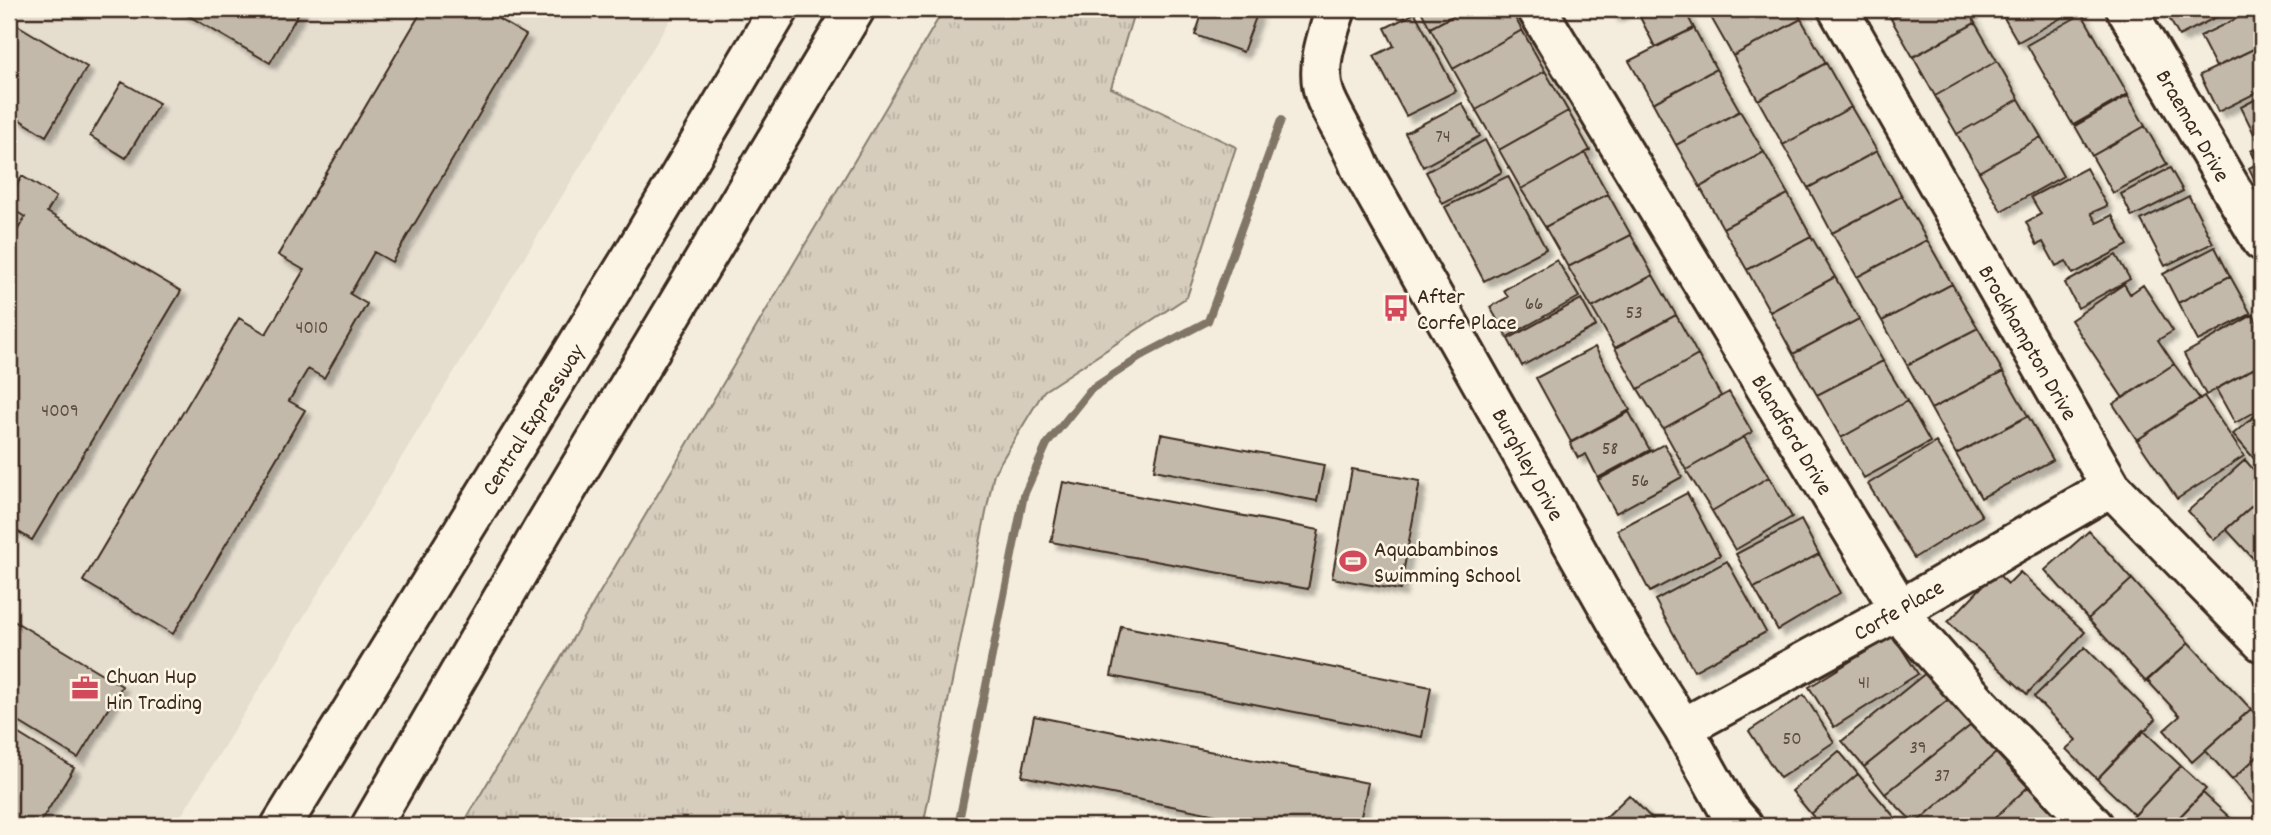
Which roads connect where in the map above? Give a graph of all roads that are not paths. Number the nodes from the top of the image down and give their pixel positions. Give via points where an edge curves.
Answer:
1 (779, 9) edge
2 (855, 9) edge
3 (1336, 9) edge
4 (1537, 9) edge
5 (1838, 9) edge
6 (2126, 9) edge
7 (2262, 240) edge
8 (2111, 486) junction
9 (1899, 610) junction
10 (2262, 642) edge
11 (1683, 728) junction
12 (281, 826) edge
13 (371, 826) edge
14 (1743, 826) edge
15 (2094, 826) edge

1 - 12 main road, Central Expressway
2 - 13 main road
3 - 11 main road, Burghley Drive via 1321,66 1325,96 1360,167 1630,645
4 - 9 main road, Blandford Drive
5 - 8 main road, Brockhampton Drive
6 - 7 main road, Braemar Drive
8 - 9 main road, Corfe Place
8 - 10 main road, Brockhampton Drive
9 - 11 main road, Corfe Place
9 - 15 main road, Blandford Drive via 1979,704
11 - 14 main road, Burghley Drive via 1729,810

